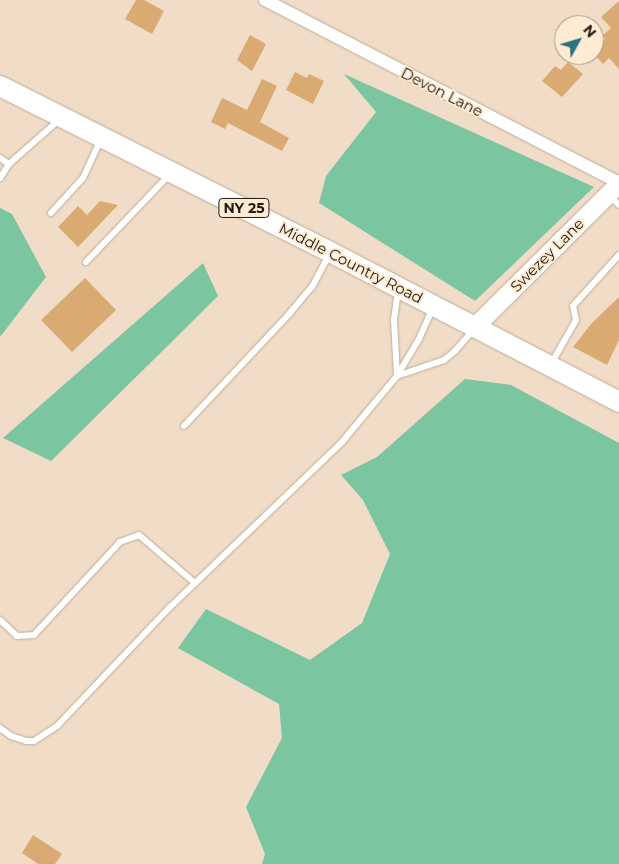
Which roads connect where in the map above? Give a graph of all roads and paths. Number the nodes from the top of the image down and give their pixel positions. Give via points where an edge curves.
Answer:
1 (265, 0) edge
2 (0, 86) edge
3 (62, 117) junction
4 (102, 138) junction
5 (0, 158) edge
6 (9, 164) junction
7 (172, 172) junction
8 (0, 178) edge
9 (616, 192) edge
10 (51, 214) dead end
11 (330, 252) junction
12 (619, 255) edge
13 (86, 262) dead end
14 (398, 287) junction
15 (434, 306) junction
16 (475, 327) junction
17 (550, 366) junction
18 (397, 376) junction
19 (619, 402) edge
20 (184, 426) dead end
21 (196, 582) junction
22 (0, 620) edge
23 (0, 728) edge

1 - 9 street, Devon Lane
2 - 3 main road, Middle Country Road / NY 25
3 - 4 main road, Middle Country Road / NY 25
3 - 6 lane
4 - 7 main road, Middle Country Road / NY 25
4 - 10 lane via 83,178
5 - 6 lane
6 - 8 lane
7 - 11 main road, Middle Country Road / NY 25
7 - 13 lane
9 - 16 street, Swezey Lane
11 - 14 main road, Middle Country Road / NY 25
11 - 20 lane via 312,287
12 - 17 lane via 573,306 576,320
14 - 15 main road, Middle Country Road / NY 25
14 - 18 lane via 394,320
15 - 16 main road, Middle Country Road / NY 25
15 - 18 lane
16 - 17 main road, Middle Country Road / NY 25
16 - 18 lane via 444,360
17 - 19 main road, Middle Country Road / NY 25
18 - 21 lane via 342,442
21 - 22 lane via 139,535 120,542 34,635 17,636
21 - 23 lane via 57,726 34,741 11,736

